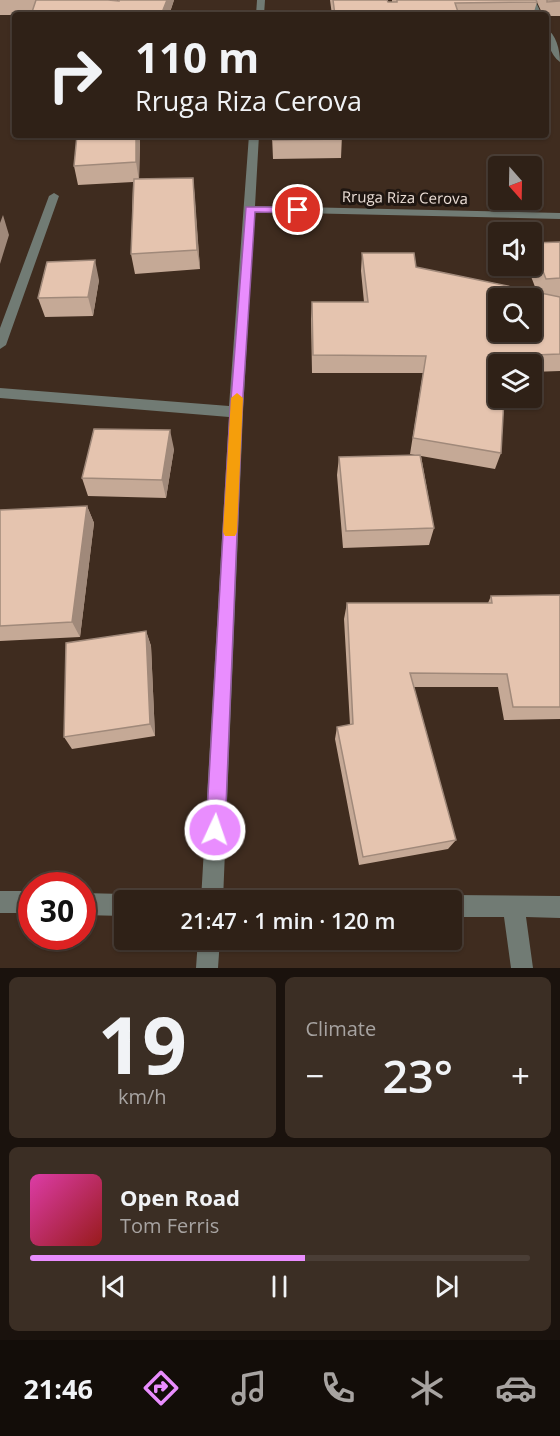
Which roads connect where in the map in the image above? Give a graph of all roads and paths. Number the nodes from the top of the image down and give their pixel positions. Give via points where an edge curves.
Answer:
1 (549, 36) edge
2 (560, 59) edge
3 (254, 138) edge
4 (54, 196) dead end
5 (250, 209) junction
6 (560, 216) edge
7 (0, 345) edge
8 (0, 393) edge
9 (236, 412) junction
10 (212, 890) edge
11 (0, 902) edge
12 (18, 902) edge
13 (96, 904) edge
14 (114, 905) edge
15 (462, 906) edge
16 (513, 906) junction
17 (560, 907) edge
18 (208, 950) edge
19 (207, 968) edge
20 (522, 968) edge

1 - 2 street
3 - 5 street
4 - 7 street
5 - 6 street, Rruga Riza Cerova
5 - 9 street
8 - 9 street
9 - 10 street
11 - 12 street
13 - 14 street
15 - 16 street
16 - 17 street
16 - 20 street
18 - 19 street

